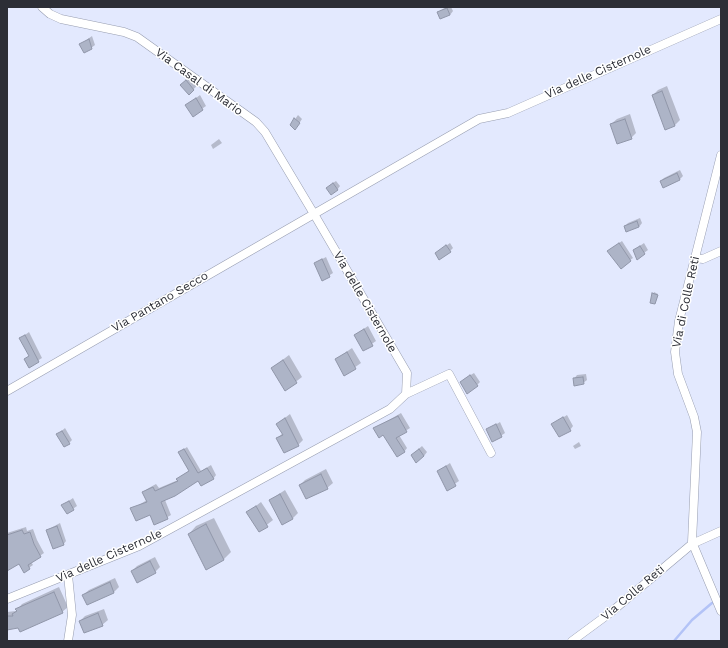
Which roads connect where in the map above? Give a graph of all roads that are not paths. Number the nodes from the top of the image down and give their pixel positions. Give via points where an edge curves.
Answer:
1 (42, 7) edge
2 (721, 19) edge
3 (721, 155) edge
4 (314, 214) junction
5 (721, 251) edge
6 (695, 258) junction
7 (7, 391) edge
8 (406, 394) junction
9 (491, 453) dead end
10 (721, 531) edge
11 (692, 544) junction
12 (68, 575) junction
13 (7, 599) edge
14 (721, 611) edge
15 (68, 641) edge
16 (572, 641) edge

1 - 4 street, Via Casal di Mario via 61,19 137,37 256,122 265,132
2 - 4 street, Via delle Cisternole via 508,113 479,120
3 - 6 street, Via di Colle Reti
4 - 7 street, Via Pantano Secco
4 - 8 street, Via delle Cisternole via 407,373
5 - 6 street via 703,259
6 - 11 street, Via di Colle Reti via 674,352 697,432
8 - 9 street via 449,374
8 - 12 street, Via delle Cisternole via 390,409 139,546
10 - 11 street, Via Colle Reti
11 - 14 street
11 - 16 street, Via Colle Reti via 610,613
12 - 13 street, Via delle Cisternole
12 - 15 street via 72,615

